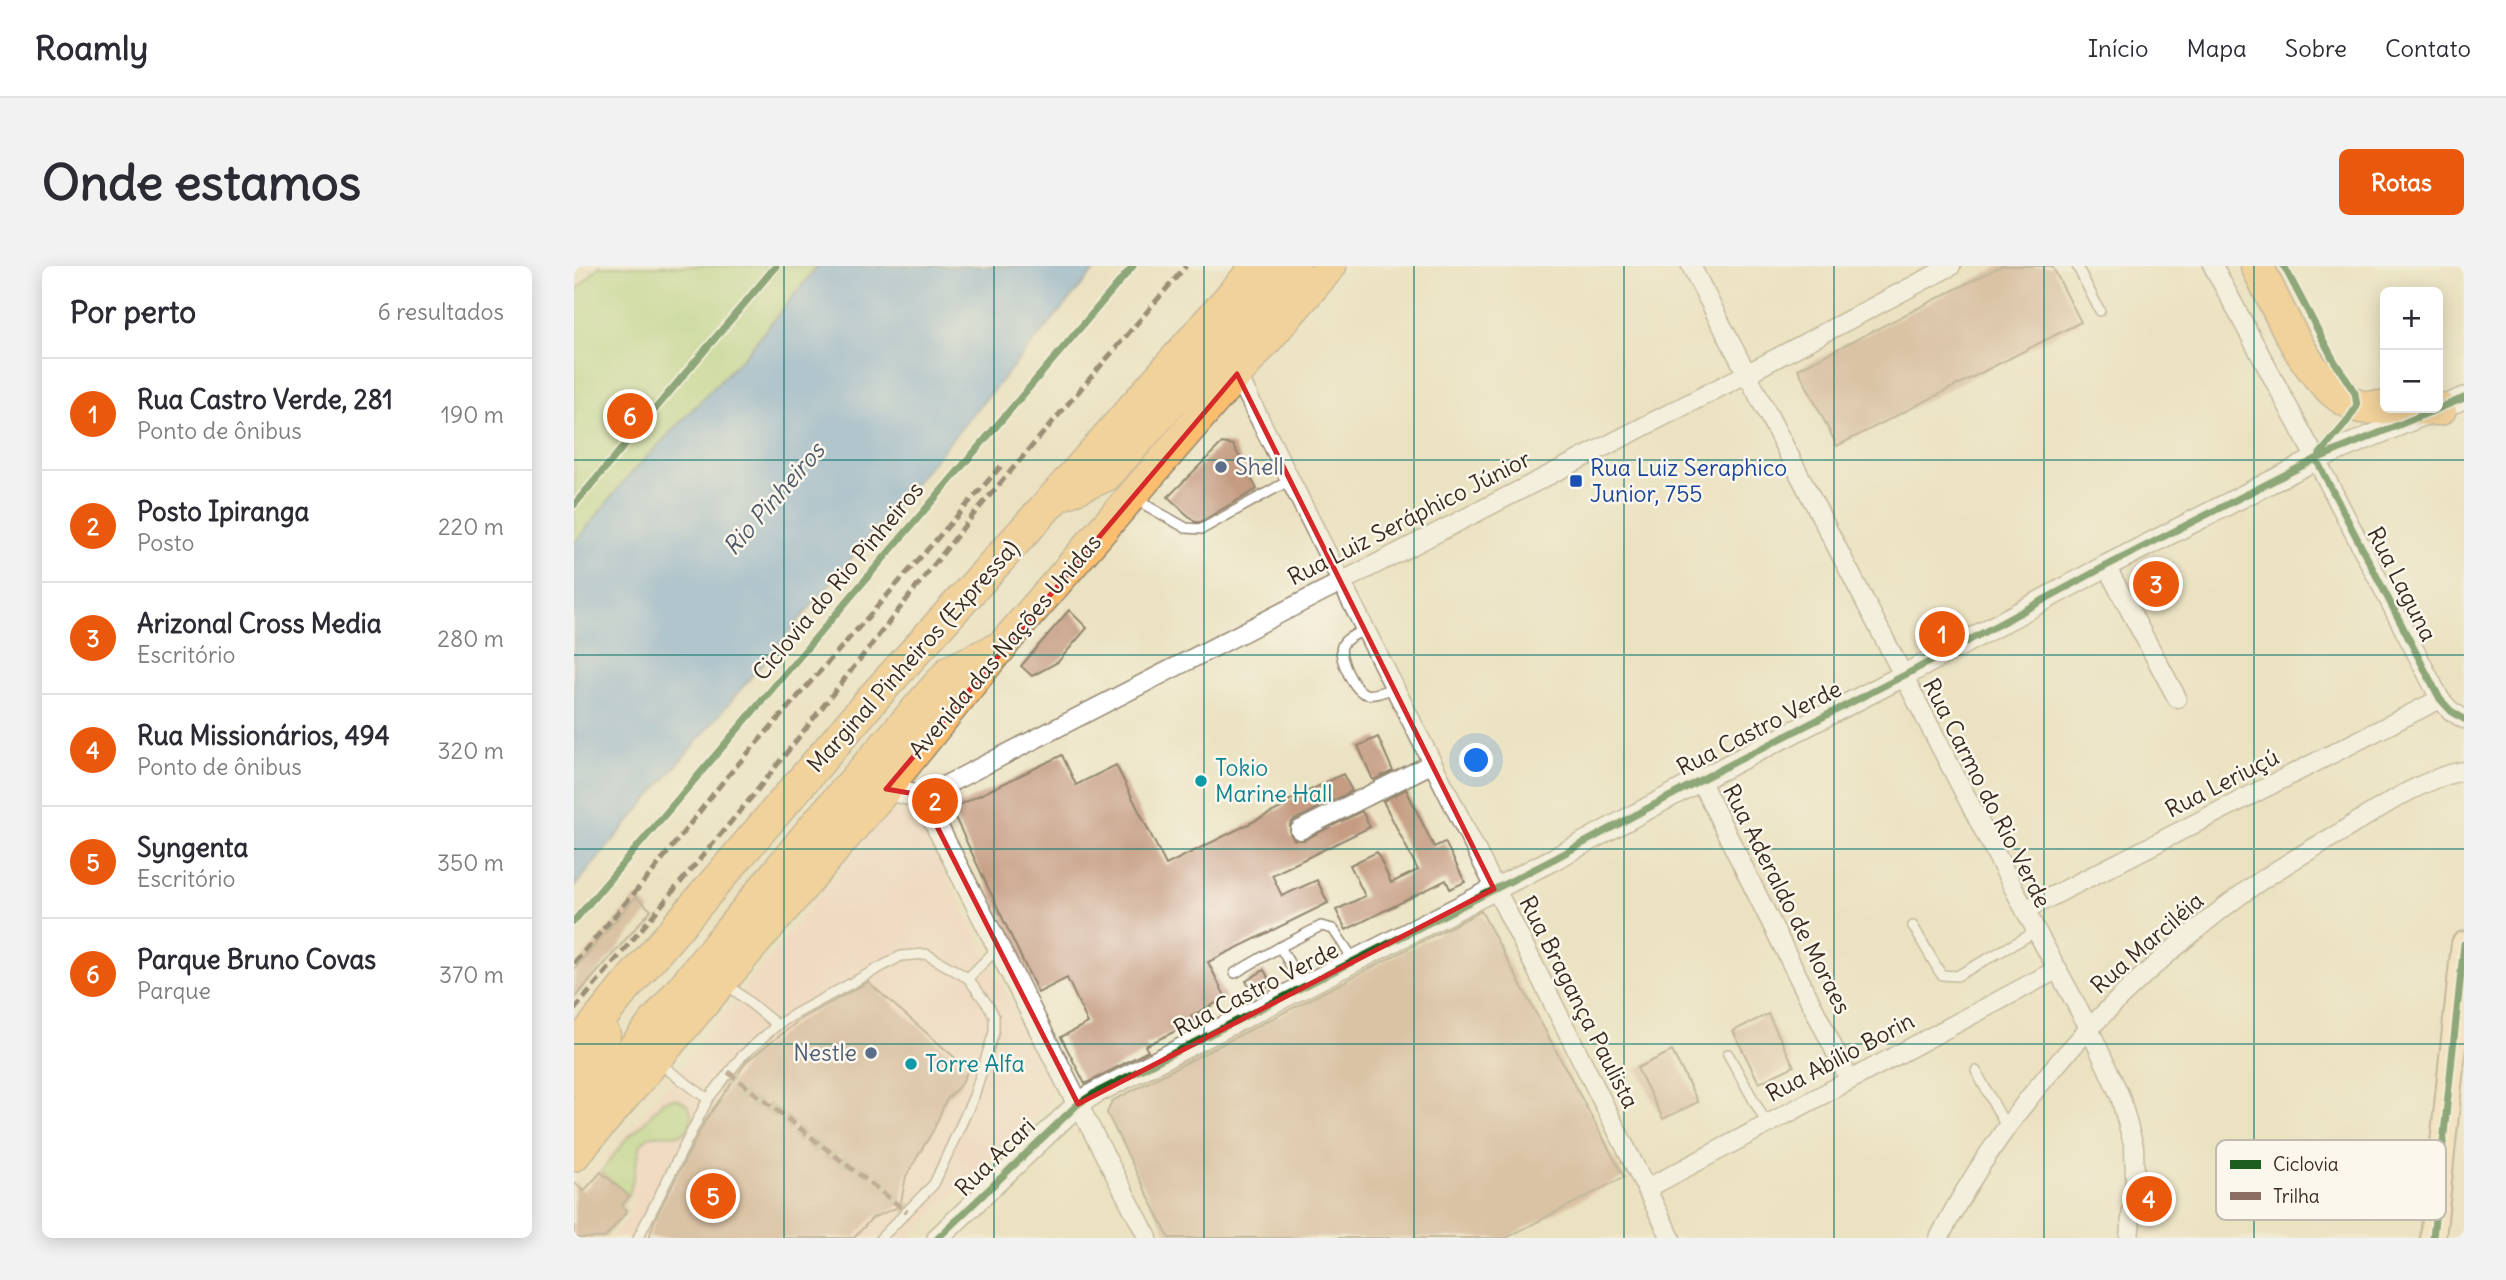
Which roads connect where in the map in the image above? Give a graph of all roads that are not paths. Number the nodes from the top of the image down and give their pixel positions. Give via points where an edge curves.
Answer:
1 (1258, 266) edge
2 (1294, 266) edge
3 (1331, 266) edge
4 (1691, 266) edge
5 (1951, 266) edge
6 (2077, 266) edge
7 (2213, 266) edge
8 (2257, 266) edge
9 (2100, 310) dead end
10 (1237, 374) junction
11 (1746, 374) junction
12 (2452, 403) edge
13 (2380, 408) edge
14 (2316, 459) junction
15 (1290, 480) junction
16 (1056, 496) junction
17 (1131, 497) junction
18 (2106, 566) junction
19 (1340, 582) junction
20 (1364, 630) junction
21 (1000, 648) junction
22 (1905, 675) junction
23 (1393, 688) junction
24 (2177, 698) dead end
25 (2440, 699) junction
26 (2464, 719) edge
27 (1431, 764) junction
28 (2464, 771) edge
29 (1700, 780) junction
30 (886, 789) junction
31 (921, 795) junction
32 (1300, 830) dead end
33 (1494, 889) junction
34 (2025, 910) junction
35 (1913, 926) dead end
36 (2037, 931) junction
37 (2464, 944) edge
38 (999, 947) junction
39 (1280, 947) junction
40 (1355, 961) junction
41 (2058, 969) junction
42 (1235, 973) dead end
43 (968, 978) junction
44 (723, 981) junction
45 (1303, 987) junction
46 (624, 989) junction
47 (777, 1025) junction
48 (2089, 1028) junction
49 (574, 1051) edge
50 (1728, 1054) dead end
51 (656, 1061) junction
52 (1976, 1071) dead end
53 (1849, 1079) junction
54 (574, 1080) edge
55 (708, 1099) junction
56 (1078, 1104) junction
57 (574, 1122) edge
58 (1767, 1124) junction
59 (2007, 1128) junction
60 (2444, 1140) edge
61 (574, 1156) edge
62 (1646, 1189) junction
63 (2436, 1220) edge
64 (887, 1236) edge
65 (638, 1238) edge
66 (938, 1238) edge
67 (1147, 1238) edge
68 (1671, 1238) edge
69 (1939, 1238) edge
70 (2129, 1238) edge
71 (2434, 1238) edge

1 - 16 highway, Marginal Pinheiros (Expressa)
2 - 16 highway via 1106,475
3 - 10 highway, Avenida das Nações Unidas
4 - 11 street, Rua Carmo do Rio Verde
5 - 11 street, Rua Luiz Seráphico Júnior
6 - 9 lane
7 - 14 street, Rua Laguna
8 - 13 highway via 2319,379 2357,406
10 - 15 street, Rua Bragança Paulista
10 - 17 highway, Avenida das Nações Unidas
11 - 19 street, Rua Luiz Seráphico Júnior
11 - 22 street, Rua Carmo do Rio Verde
12 - 14 street, Rua Castro Verde
14 - 18 street, Rua Castro Verde
14 - 25 street, Rua Laguna
15 - 17 lane via 1202,529 1186,528
15 - 19 street, Rua Bragança Paulista
16 - 46 highway, Marginal Pinheiros (Expressa) via 874,697
17 - 21 highway, Avenida das Nações Unidas
18 - 22 street, Rua Castro Verde
18 - 24 street
19 - 20 street, Rua Bragança Paulista
19 - 31 street, Rua Luiz Seráphico Júnior
20 - 23 street, Rua Bragança Paulista
20 - 23 lane via 1341,647 1356,689 1371,694
21 - 30 highway, Avenida das Nações Unidas
21 - 57 highway via 951,671 816,825
22 - 29 street, Rua Castro Verde
22 - 34 street, Rua Carmo do Rio Verde
23 - 27 street, Rua Bragança Paulista
25 - 26 street, Rua Laguna
25 - 34 street, Rua Leriuçú
27 - 32 street
27 - 33 street, Rua Bragança Paulista
28 - 48 street, Rua Marciléia via 2425,784 2267,876 2171,951
29 - 33 street, Rua Castro Verde
29 - 53 street, Rua Aderaldo de Moraes
30 - 31 street
30 - 44 highway, Avenida das Nações Unidas
31 - 38 street
33 - 40 street, Rua Castro Verde
33 - 62 street, Rua Bragança Paulista
34 - 36 street, Rua Carmo do Rio Verde
35 - 36 lane via 1946,976 1958,976
36 - 41 street, Rua Carmo do Rio Verde
37 - 60 main road
38 - 43 lane
38 - 56 street
39 - 40 lane via 1328,926
39 - 42 lane
39 - 45 lane
40 - 45 street, Rua Castro Verde
41 - 48 street, Rua Carmo do Rio Verde
41 - 53 street, Rua Abílio Borin
43 - 47 lane via 933,956 901,956
43 - 64 lane via 993,1016 994,1032 985,1062 934,1184
44 - 47 lane
44 - 51 highway, Avenida das Nações Unidas
45 - 56 street, Rua Castro Verde
46 - 49 highway, Marginal Pinheiros (Expressa)
46 - 54 highway via 598,1051
47 - 55 lane via 742,1056
48 - 59 street, Rua Marciléia
48 - 70 street, Rua Carmo do Rio Verde via 2120,1096 2131,1135 2135,1180
50 - 58 lane
51 - 55 lane
51 - 61 highway, Avenida das Nações Unidas
52 - 59 lane
53 - 58 street, Rua Abílio Borin
55 - 65 lane
56 - 66 street, Rua Acari
56 - 67 street
58 - 62 street, Rua Abílio Borin
59 - 69 street, Rua Marciléia
62 - 68 street, Rua Bragança Paulista
63 - 71 main road

